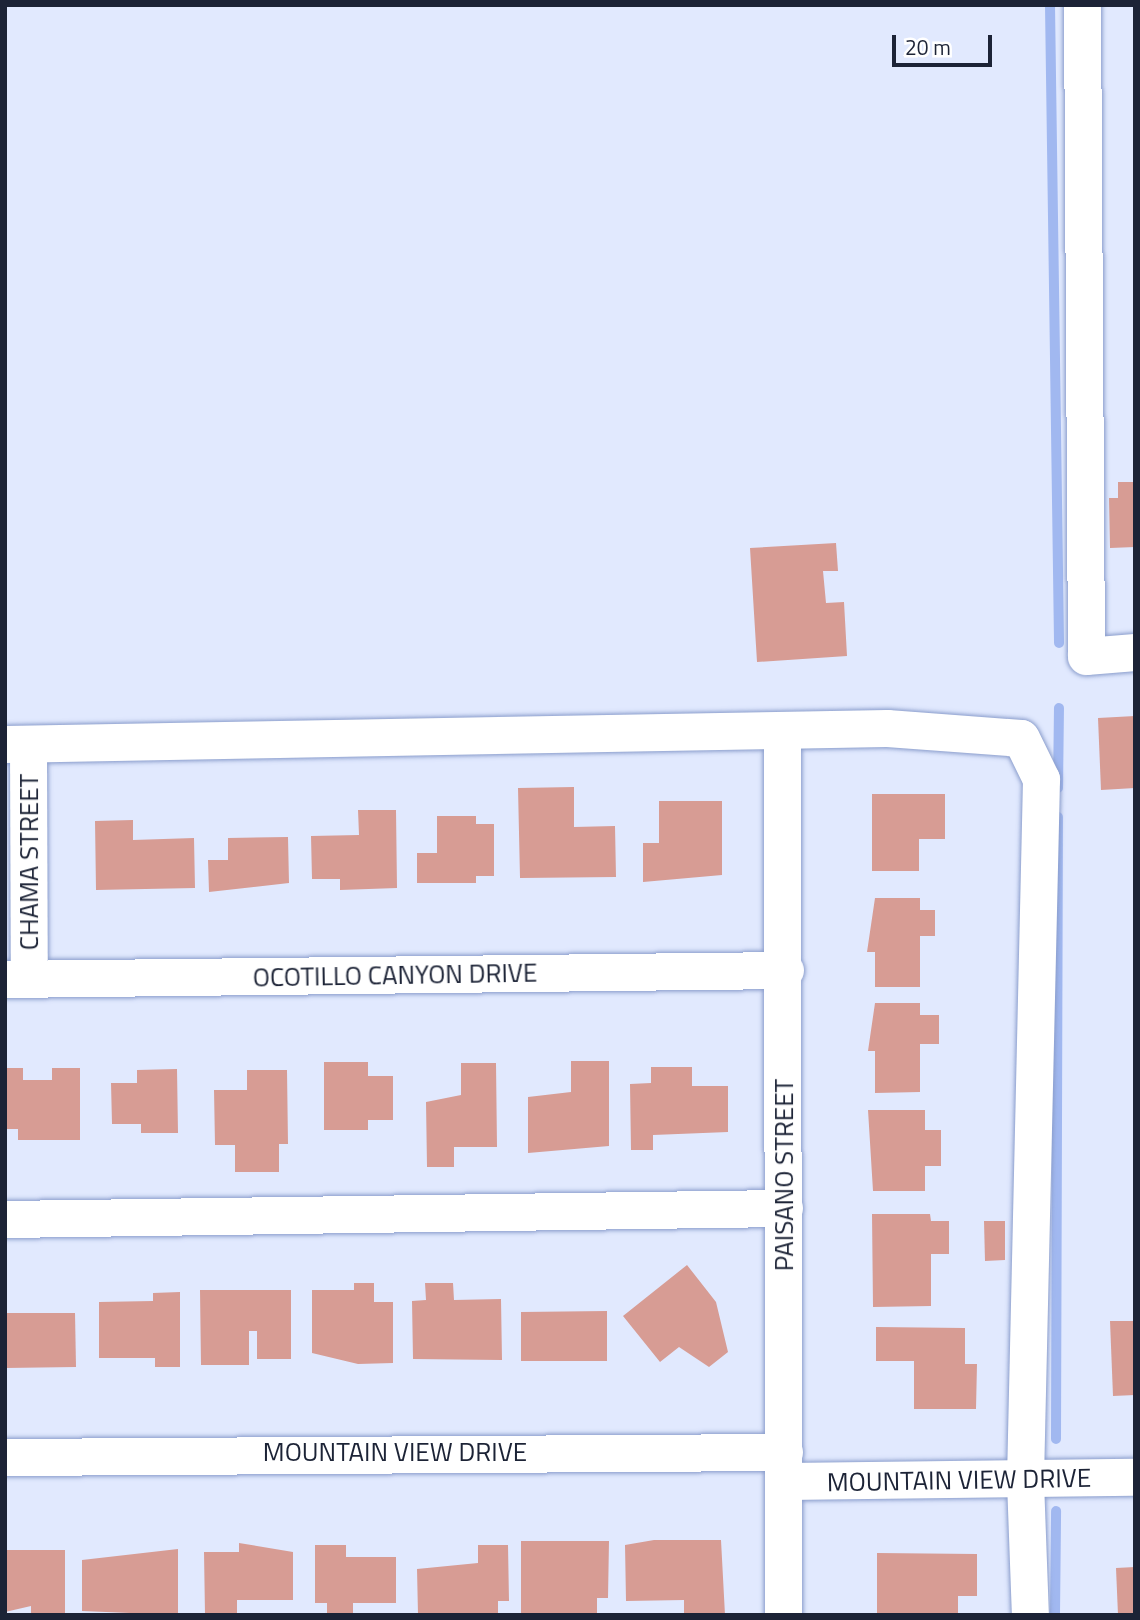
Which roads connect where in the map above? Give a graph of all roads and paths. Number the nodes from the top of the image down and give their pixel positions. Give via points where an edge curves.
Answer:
1 (1082, 5) edge
2 (1135, 652) edge
3 (782, 734) junction
4 (17, 745) edge
5 (785, 970) junction
6 (17, 979) edge
7 (784, 1208) junction
8 (5, 1219) edge
9 (5, 1457) edge
10 (784, 1466) junction
11 (1135, 1477) edge
12 (1025, 1481) junction
13 (783, 1615) edge
14 (1030, 1615) edge

1 - 2 street via 1086,656
3 - 4 street
3 - 5 street, PAISANO STREET
3 - 12 street via 948,728 1021,738 1032,750 1041,779 1041,945
4 - 6 street, CHAMA STREET
5 - 6 street, OCOTILLO CANYON DRIVE
5 - 7 street, PAISANO STREET
7 - 8 street
7 - 10 street, PAISANO STREET
9 - 10 street, MOUNTAIN VIEW DRIVE
10 - 12 street, MOUNTAIN VIEW DRIVE
10 - 13 street, PAISANO STREET
11 - 12 street, MOUNTAIN VIEW DRIVE
12 - 14 street

